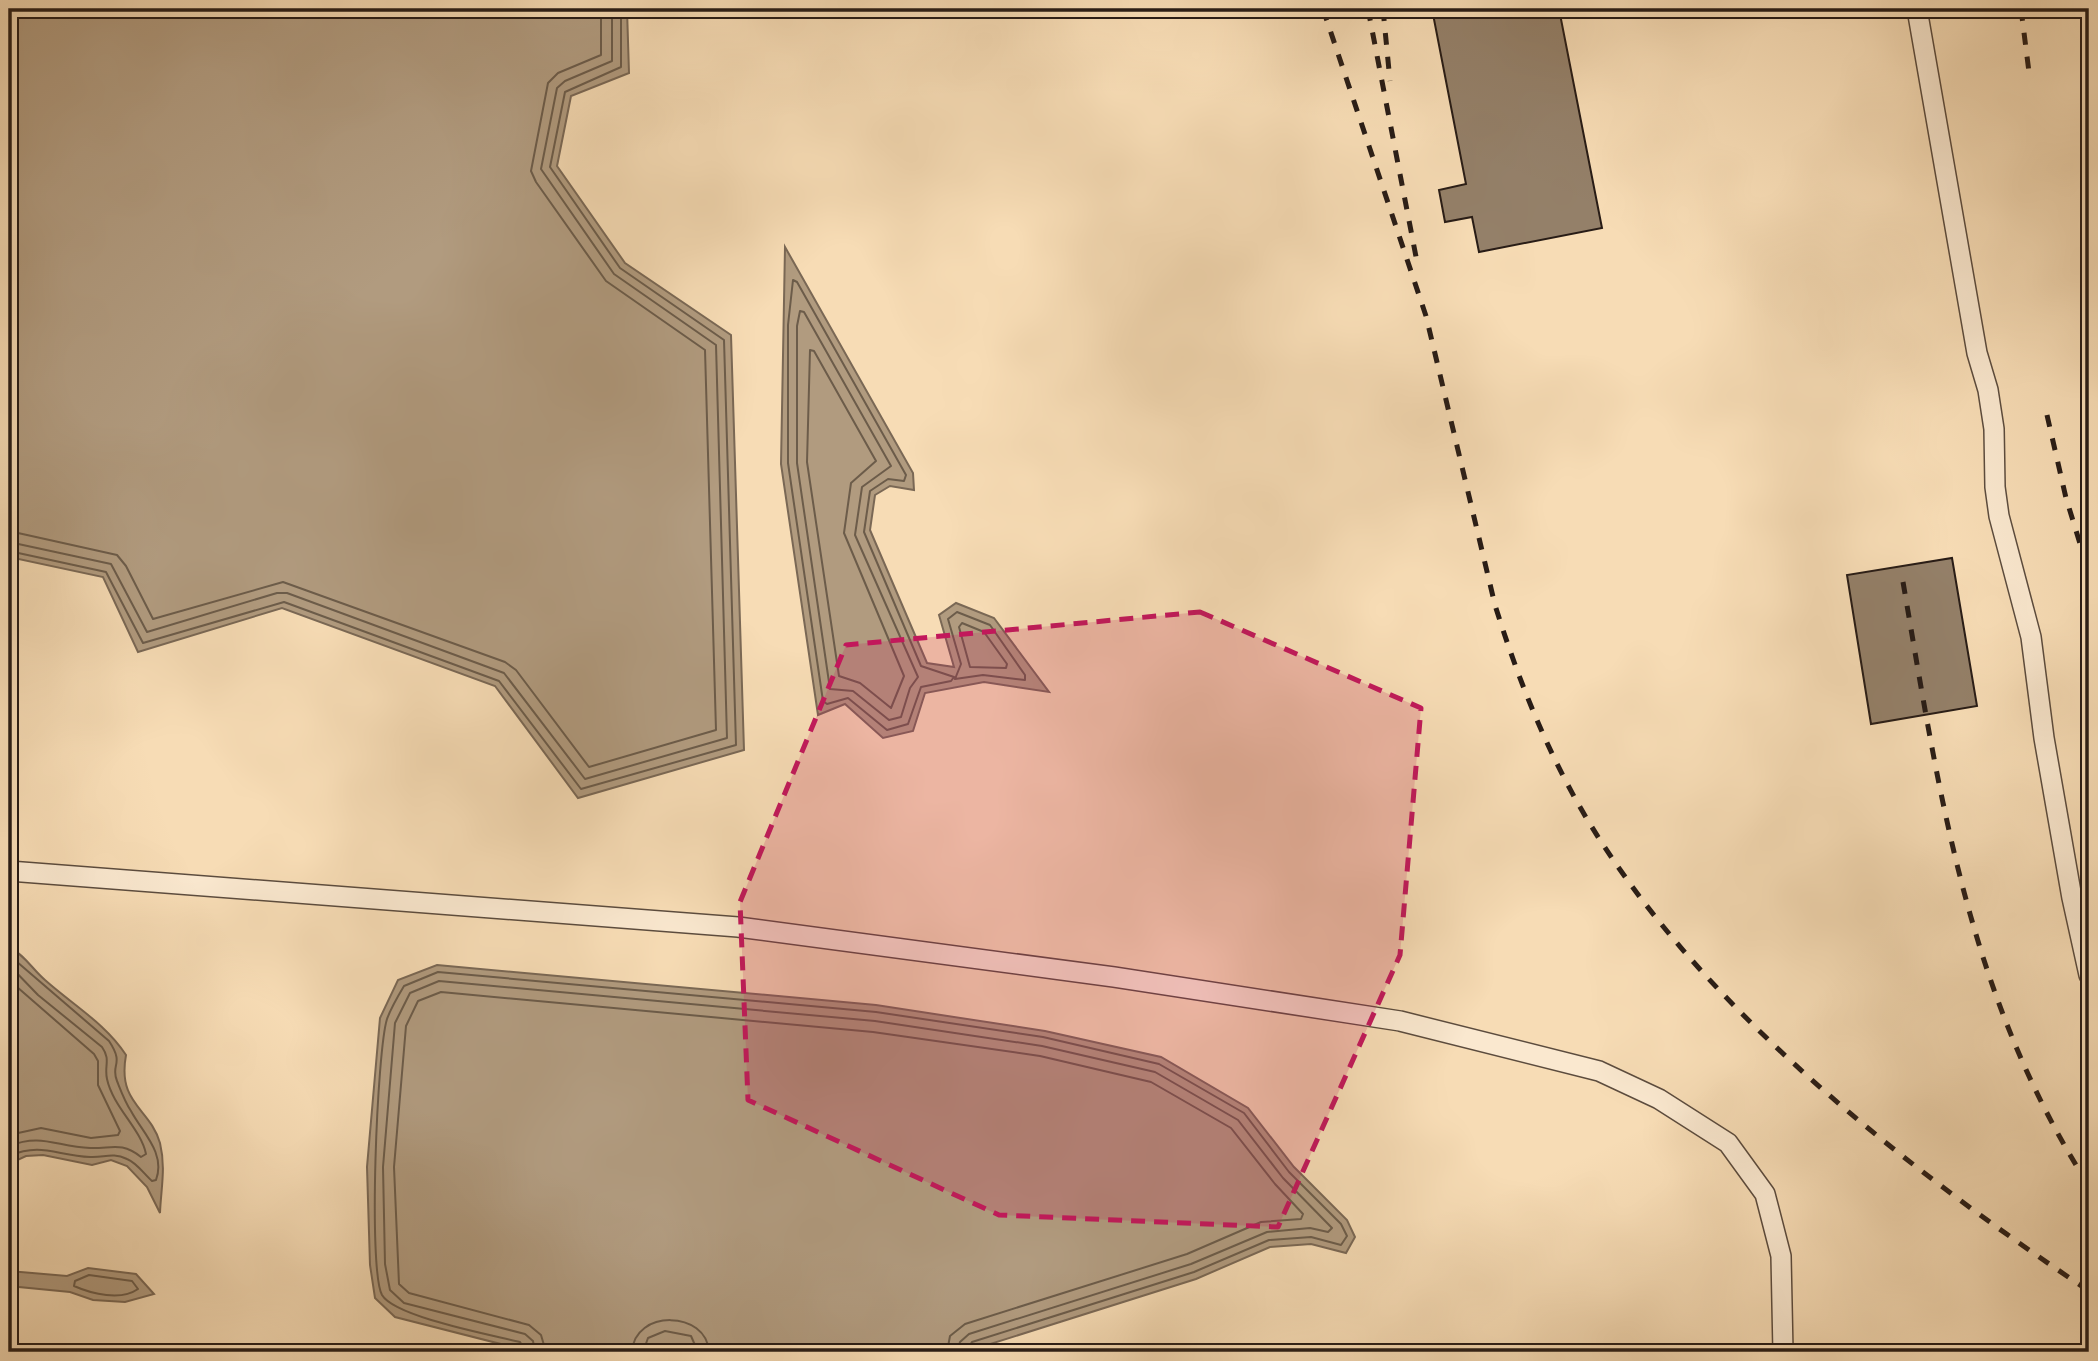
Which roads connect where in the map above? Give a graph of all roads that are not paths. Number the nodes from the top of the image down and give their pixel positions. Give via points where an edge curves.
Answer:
1 (1917, 9) edge
2 (9, 871) edge
3 (2089, 975) edge
4 (1783, 1352) edge

1 - 3 lane via 1977,353 1988,390 1999,516 2031,637 2044,738
2 - 4 lane via 738,927 1400,1021 1599,1071 1659,1099 1728,1143 1765,1194 1781,1256

